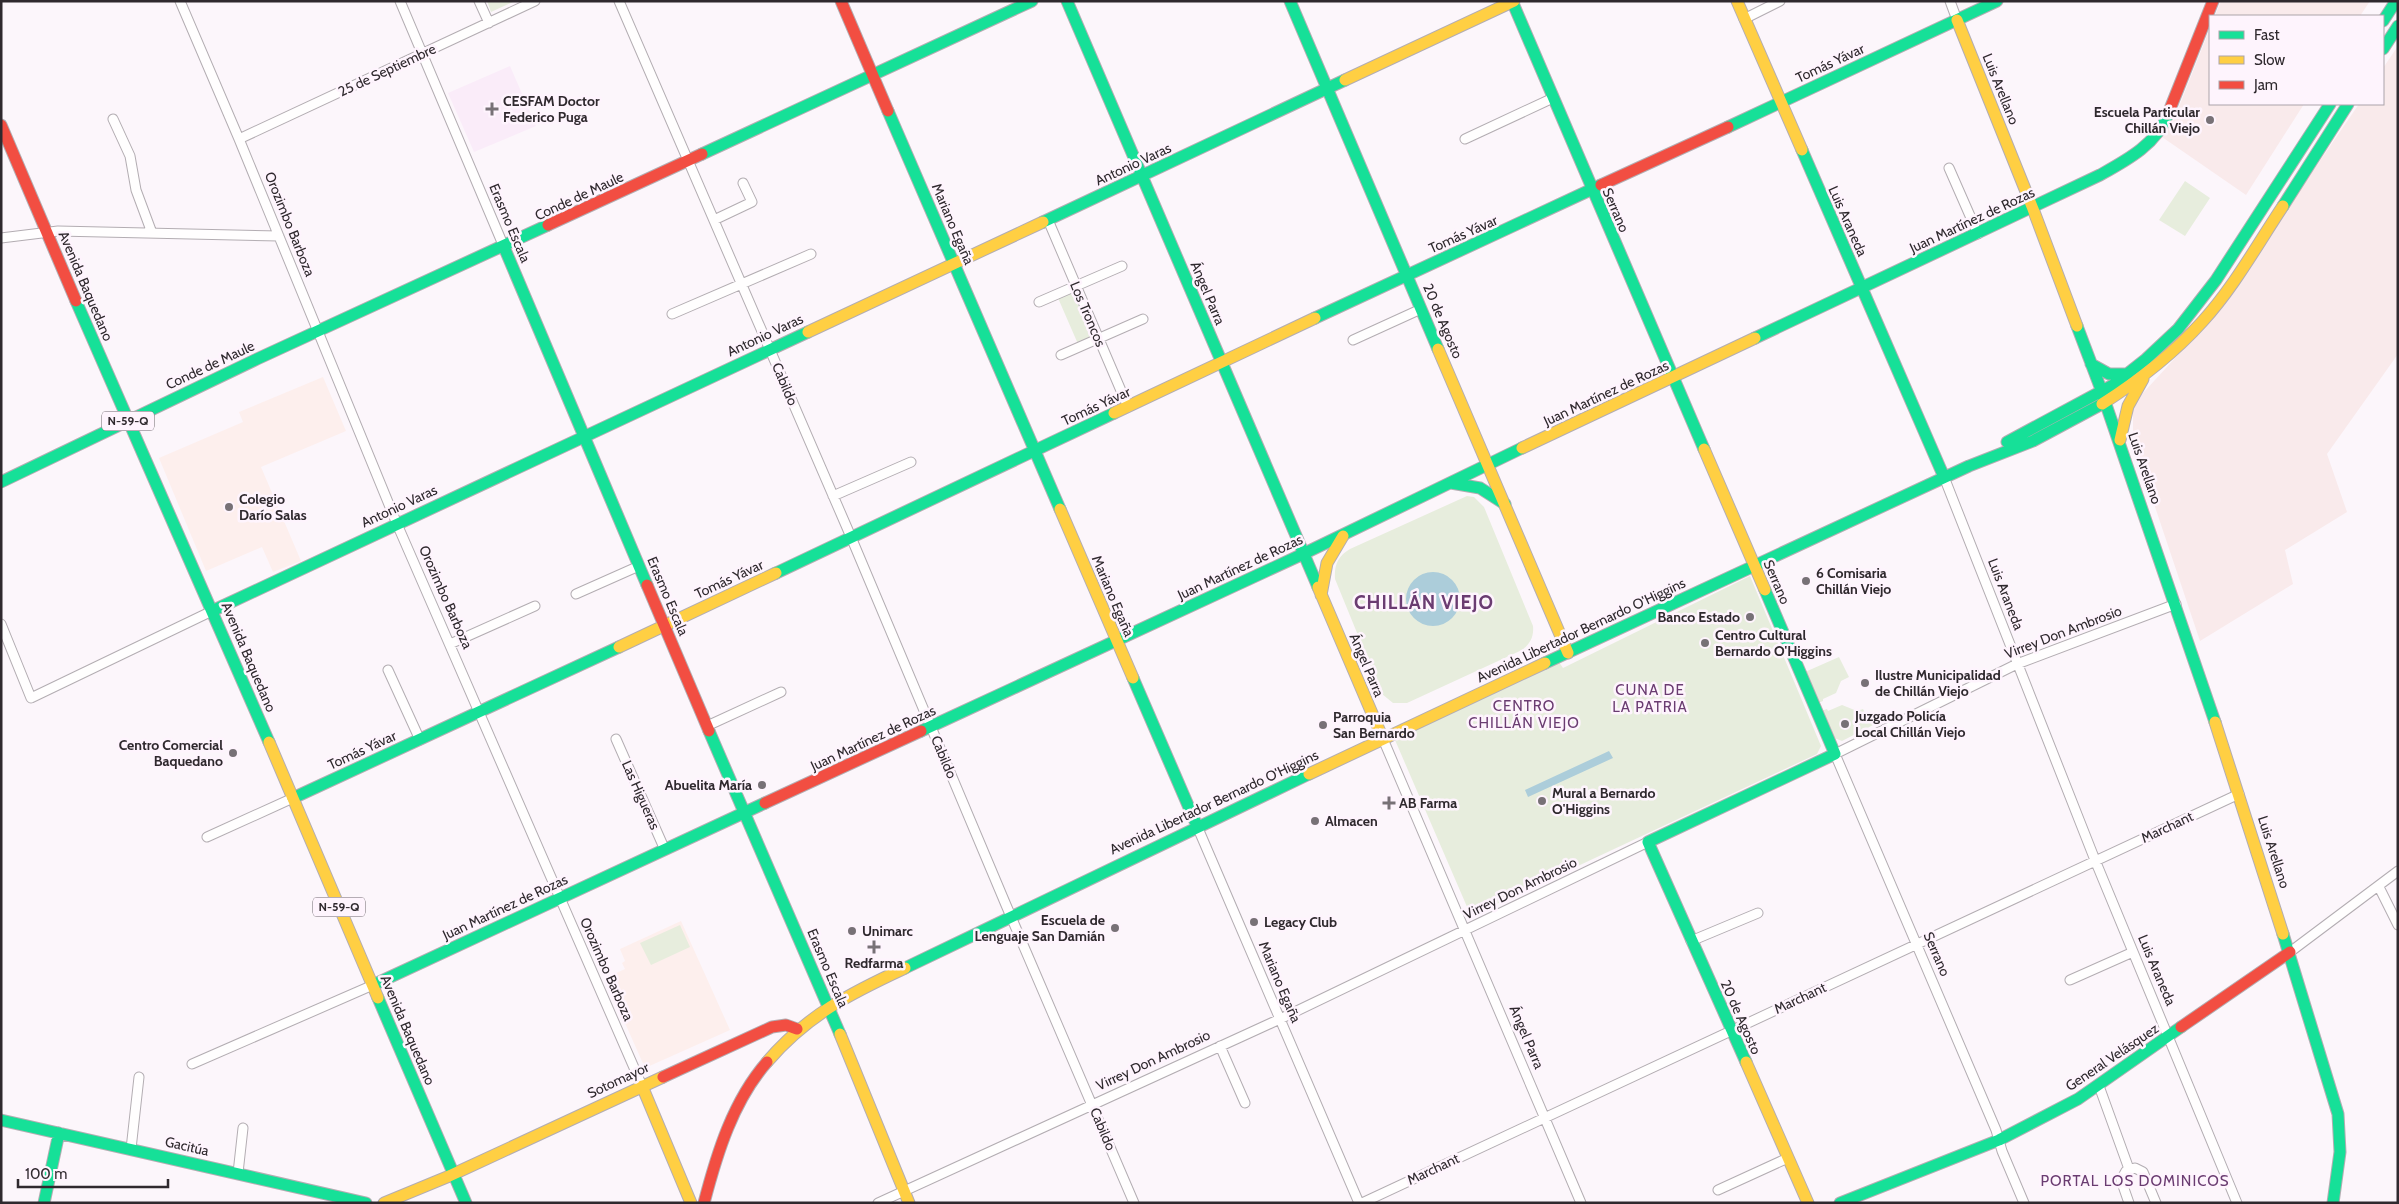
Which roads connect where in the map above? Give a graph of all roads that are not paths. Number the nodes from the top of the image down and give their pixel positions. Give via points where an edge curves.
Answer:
1 (180, 1) edge
2 (400, 1) edge
3 (479, 1) edge
4 (534, 1) edge
5 (619, 1) edge
6 (841, 1) edge
7 (1032, 1) edge
8 (1067, 1) edge
9 (1290, 1) edge
10 (1737, 1) edge
11 (1780, 1) edge
12 (1950, 1) edge
13 (1997, 1) edge
14 (2213, 1) edge
15 (2396, 1) edge
16 (1513, 2) edge
17 (1744, 19) junction
18 (2384, 19) edge
19 (1957, 20) junction
20 (489, 23) junction
21 (2398, 26) edge
22 (2384, 47) edge
23 (422, 54) junction
24 (873, 77) junction
25 (1327, 88) junction
26 (1553, 98) junction
27 (1780, 103) junction
28 (2329, 105) edge
29 (2347, 105) edge
30 (113, 119) dead end
31 (1, 125) edge
32 (240, 139) junction
33 (1465, 139) dead end
34 (689, 162) junction
35 (1950, 168) dead end
36 (1142, 177) junction
37 (743, 183) dead end
38 (1592, 192) junction
39 (2033, 209) junction
40 (714, 220) junction
41 (1048, 220) junction
42 (46, 231) junction
43 (152, 234) junction
44 (1978, 234) junction
45 (279, 236) junction
46 (1, 238) edge
47 (504, 247) junction
48 (811, 254) dead end
49 (954, 264) junction
50 (1122, 266) dead end
51 (1407, 275) junction
52 (742, 284) junction
53 (1076, 286) junction
54 (1861, 289) junction
55 (1039, 302) dead end
56 (1421, 309) junction
57 (672, 314) dead end
58 (1143, 319) dead end
59 (319, 331) junction
60 (1098, 339) junction
61 (1353, 340) dead end
62 (770, 349) junction
63 (1061, 355) dead end
64 (1221, 363) junction
65 (2091, 364) junction
66 (2153, 369) junction
67 (2128, 374) junction
68 (1674, 378) junction
69 (2103, 397) junction
70 (1128, 407) junction
71 (127, 419) junction
72 (584, 436) junction
73 (2120, 441) junction
74 (1035, 451) junction
75 (911, 462) dead end
76 (1488, 464) junction
77 (1944, 477) junction
78 (1, 482) edge
79 (1451, 482) junction
80 (833, 496) junction
81 (1505, 504) junction
82 (397, 524) junction
83 (1345, 534) junction
84 (851, 537) junction
85 (1303, 554) junction
86 (639, 566) junction
87 (1754, 566) junction
88 (576, 594) dead end
89 (1321, 596) junction
90 (2176, 604) junction
91 (534, 606) dead end
92 (212, 611) junction
93 (1, 624) edge
94 (665, 626) junction
95 (1116, 641) junction
96 (450, 644) junction
97 (1568, 653) junction
98 (2017, 664) junction
99 (388, 670) dead end
100 (781, 692) dead end
101 (480, 712) junction
102 (707, 726) junction
103 (932, 727) junction
104 (616, 739) dead end
105 (1383, 739) junction
106 (420, 740) junction
107 (1835, 754) junction
108 (2239, 794) junction
109 (293, 798) junction
110 (744, 814) junction
111 (1197, 826) junction
112 (207, 837) dead end
113 (1648, 842) junction
114 (665, 850) junction
115 (2095, 860) junction
116 (2398, 871) edge
117 (2379, 887) junction
118 (560, 899) junction
119 (1758, 913) dead end
120 (1011, 916) junction
121 (2398, 925) edge
122 (1466, 930) junction
123 (1691, 941) junction
124 (1916, 944) junction
125 (2134, 952) junction
126 (2290, 952) junction
127 (2070, 980) dead end
128 (373, 984) junction
129 (829, 1007) junction
130 (1280, 1018) junction
131 (797, 1029) junction
132 (1730, 1031) junction
133 (2169, 1036) junction
134 (1220, 1046) junction
135 (192, 1064) dead end
136 (139, 1077) dead end
137 (642, 1086) junction
138 (2099, 1086) junction
139 (1245, 1103) dead end
140 (1092, 1104) junction
141 (1545, 1117) junction
142 (1, 1120) edge
143 (243, 1128) dead end
144 (59, 1133) junction
145 (1999, 1140) junction
146 (131, 1149) junction
147 (1788, 1158) junction
148 (2130, 1169) junction
149 (238, 1173) junction
150 (453, 1174) junction
151 (1718, 1190) dead end
152 (904, 1191) junction
153 (44, 1203) edge
154 (366, 1203) edge
155 (384, 1203) edge
156 (466, 1203) edge
157 (691, 1203) edge
158 (704, 1203) edge
159 (878, 1203) edge
160 (909, 1203) edge
161 (1134, 1203) edge
162 (1360, 1203) edge
163 (1580, 1203) edge
164 (1808, 1203) edge
165 (1840, 1203) edge
166 (2024, 1203) edge
167 (2129, 1203) edge
168 (2156, 1203) edge
169 (2237, 1203) edge
170 (2333, 1203) edge

1 - 32 street, Orozimbo Barboza
2 - 23 street, Erasmo Escala
3 - 20 street
4 - 20 street, 25 de Septiembre
5 - 34 street, Cabildo
6 - 24 street, Mariano Egaña
7 - 24 street, Conde de Maule
8 - 36 street, Ángel Parra
9 - 25 street, 20 de Agosto
10 - 17 street, Luis Araneda
11 - 17 street
12 - 19 street, Luis Arellano
13 - 19 street, Tomás Yávar
14 - 39 street, Juan Martínez de Rozas via 2166,120 2156,137 2105,171
15 - 18 street
16 - 25 street, Antonio Varas
16 - 26 street, Serrano
17 - 27 street, Luis Araneda
19 - 27 street, Tomás Yávar
19 - 39 street, Luis Arellano
20 - 23 street, 25 de Septiembre
21 - 22 street
23 - 32 street, 25 de Septiembre
23 - 47 street, Erasmo Escala
24 - 34 street, Conde de Maule
24 - 49 street, Mariano Egaña
25 - 36 street, Antonio Varas
25 - 51 street, 20 de Agosto
26 - 33 street
26 - 38 street, Serrano
27 - 38 street, Tomás Yávar
27 - 54 street, Luis Araneda
28 - 67 street, Avenida Libertador Bernardo O'Higgins via 2200,302 2172,335
29 - 66 street, Avenida Libertador Bernardo O'Higgins via 2224,296 2184,341
30 - 43 street via 130,156 136,190
31 - 42 street, Avenida Baquedano / N-59-Q
32 - 45 street, Orozimbo Barboza
34 - 40 street, Cabildo
34 - 47 street, Conde de Maule
35 - 44 street
36 - 41 street, Antonio Varas
36 - 64 street, Ángel Parra
37 - 40 street via 752,202
38 - 51 street, Tomás Yávar
38 - 68 street, Serrano
39 - 44 street, Juan Martínez de Rozas
39 - 65 street, Luis Arellano
40 - 52 street, Cabildo
41 - 49 street, Antonio Varas
41 - 53 street, Los Troncos
42 - 43 street
42 - 46 street
42 - 71 street, Avenida Baquedano / N-59-Q
43 - 45 street
44 - 54 street, Juan Martínez de Rozas
45 - 59 street, Orozimbo Barboza
47 - 59 street, Conde de Maule
47 - 72 street, Erasmo Escala
48 - 52 street
49 - 62 street, Antonio Varas
49 - 74 street, Mariano Egaña
50 - 53 street
51 - 56 street, 20 de Agosto
51 - 64 street, Tomás Yávar
52 - 57 street
52 - 62 street, Cabildo
53 - 55 street
53 - 60 street, Los Troncos
54 - 68 street, Juan Martínez de Rozas
54 - 77 street, Luis Araneda
56 - 61 street
56 - 76 street, 20 de Agosto
58 - 60 street
59 - 71 street, Conde de Maule
59 - 82 street, Orozimbo Barboza
60 - 63 street
60 - 70 street, Los Troncos
62 - 72 street, Antonio Varas
62 - 80 street, Cabildo
64 - 70 street, Tomás Yávar
64 - 85 street, Ángel Parra
65 - 67 street via 2109,374
65 - 69 street, Luis Arellano
66 - 69 street, Avenida Libertador Bernardo O'Higgins
66 - 73 street via 2138,386 2128,406
67 - 69 street, Avenida Libertador Bernardo O'Higgins
68 - 76 street, Juan Martínez de Rozas
68 - 87 street, Serrano
69 - 73 street, Luis Arellano
69 - 77 street, Avenida Libertador Bernardo O'Higgins via 2000,446
70 - 74 street, Tomás Yávar
71 - 78 street, Conde de Maule
71 - 92 street, Avenida Baquedano / N-59-Q
72 - 82 street, Antonio Varas
72 - 86 street, Erasmo Escala
73 - 90 street, Luis Arellano
74 - 84 street, Tomás Yávar
74 - 95 street, Mariano Egaña
75 - 80 street
76 - 79 street, Juan Martínez de Rozas
76 - 81 street, 20 de Agosto
77 - 87 street, Avenida Libertador Bernardo O'Higgins
77 - 98 street, Luis Araneda
79 - 81 street via 1480,488
79 - 83 street, Juan Martínez de Rozas
80 - 84 street, Cabildo
81 - 97 street, 20 de Agosto
82 - 92 street, Antonio Varas
82 - 96 street, Orozimbo Barboza
83 - 85 street, Juan Martínez de Rozas
83 - 89 street via 1327,563
84 - 94 street, Tomás Yávar
84 - 103 street, Cabildo
85 - 89 street, Ángel Parra
85 - 95 street, Juan Martínez de Rozas
86 - 88 street
86 - 94 street, Erasmo Escala
87 - 97 street, Avenida Libertador Bernardo O'Higgins
87 - 107 street, Serrano
89 - 105 street, Ángel Parra
90 - 98 street, Virrey Don Ambrosio
90 - 108 street, Luis Arellano
91 - 96 street
92 - 93 street, Antonio Varas via 31,698
92 - 109 street, Avenida Baquedano / N-59-Q
94 - 101 street, Tomás Yávar
94 - 102 street, Erasmo Escala
95 - 103 street, Juan Martínez de Rozas
95 - 111 street, Mariano Egaña
96 - 101 street, Orozimbo Barboza
97 - 105 street, Avenida Libertador Bernardo O'Higgins
98 - 107 street, Virrey Don Ambrosio
98 - 115 street, Luis Araneda
99 - 106 street
100 - 102 street
101 - 106 street, Tomás Yávar
101 - 118 street, Orozimbo Barboza
102 - 110 street, Erasmo Escala
103 - 110 street, Juan Martínez de Rozas
103 - 120 street, Cabildo
104 - 114 street, Las Higueras
105 - 111 street, Avenida Libertador Bernardo O'Higgins
105 - 122 street, Ángel Parra
106 - 109 street, Tomás Yávar
107 - 113 street, Virrey Don Ambrosio
107 - 124 street, Serrano
108 - 115 street, Marchant
108 - 126 street, Luis Arellano
109 - 112 street, Tomás Yávar
109 - 128 street, Avenida Baquedano / N-59-Q
110 - 114 street, Juan Martínez de Rozas
110 - 129 street, Erasmo Escala
111 - 120 street, Avenida Libertador Bernardo O'Higgins
111 - 130 street, Mariano Egaña
113 - 122 street, Virrey Don Ambrosio
113 - 123 street, 20 de Agosto
114 - 118 street, Juan Martínez de Rozas
115 - 124 street, Marchant
115 - 125 street, Luis Araneda
116 - 117 street, General Velásquez
117 - 121 street
117 - 126 street, General Velásquez
118 - 128 street, Juan Martínez de Rozas
118 - 137 street, Orozimbo Barboza
119 - 123 street
120 - 129 street, Avenida Libertador Bernardo O'Higgins
120 - 140 street, Cabildo
122 - 130 street, Virrey Don Ambrosio
122 - 141 street, Ángel Parra
123 - 132 street, 20 de Agosto
124 - 132 street, Marchant
124 - 145 street, Serrano
125 - 127 street
125 - 133 street, Luis Araneda
126 - 133 street, General Velásquez
126 - 170 street, Luis Arellano via 2339,1115 2341,1159
128 - 135 street, Juan Martínez de Rozas
128 - 150 street, Avenida Baquedano / N-59-Q
129 - 131 street, Avenida Libertador Bernardo O'Higgins
129 - 152 street, Erasmo Escala
130 - 134 street, Virrey Don Ambrosio
130 - 162 street, Mariano Egaña
131 - 137 street, Sotomayor via 786,1025 772,1027
131 - 158 street, Avenida Libertador Bernardo O'Higgins via 747,1089 730,1120 715,1157
132 - 141 street, Marchant
132 - 147 street, 20 de Agosto
133 - 138 street, General Velásquez
133 - 169 street, Luis Araneda
134 - 139 street
134 - 140 street, Virrey Don Ambrosio
136 - 146 street
137 - 150 street, Sotomayor
137 - 157 street, Orozimbo Barboza
138 - 145 street, General Velásquez
138 - 148 street
140 - 152 street, Virrey Don Ambrosio
140 - 161 street, Cabildo
141 - 162 street, Marchant
141 - 163 street, Ángel Parra
142 - 144 street, Gacitúa
143 - 149 street
144 - 146 street, Gacitúa
144 - 153 street
145 - 165 street, General Velásquez
145 - 166 street, Serrano
146 - 149 street, Gacitúa
147 - 151 street
147 - 164 street, 20 de Agosto
148 - 167 street via 2121,1180
148 - 168 street via 2138,1168 2143,1172
149 - 154 street, Gacitúa
150 - 155 street
150 - 156 street, Avenida Baquedano / N-59-Q
152 - 159 street, Virrey Don Ambrosio
152 - 160 street, Erasmo Escala

